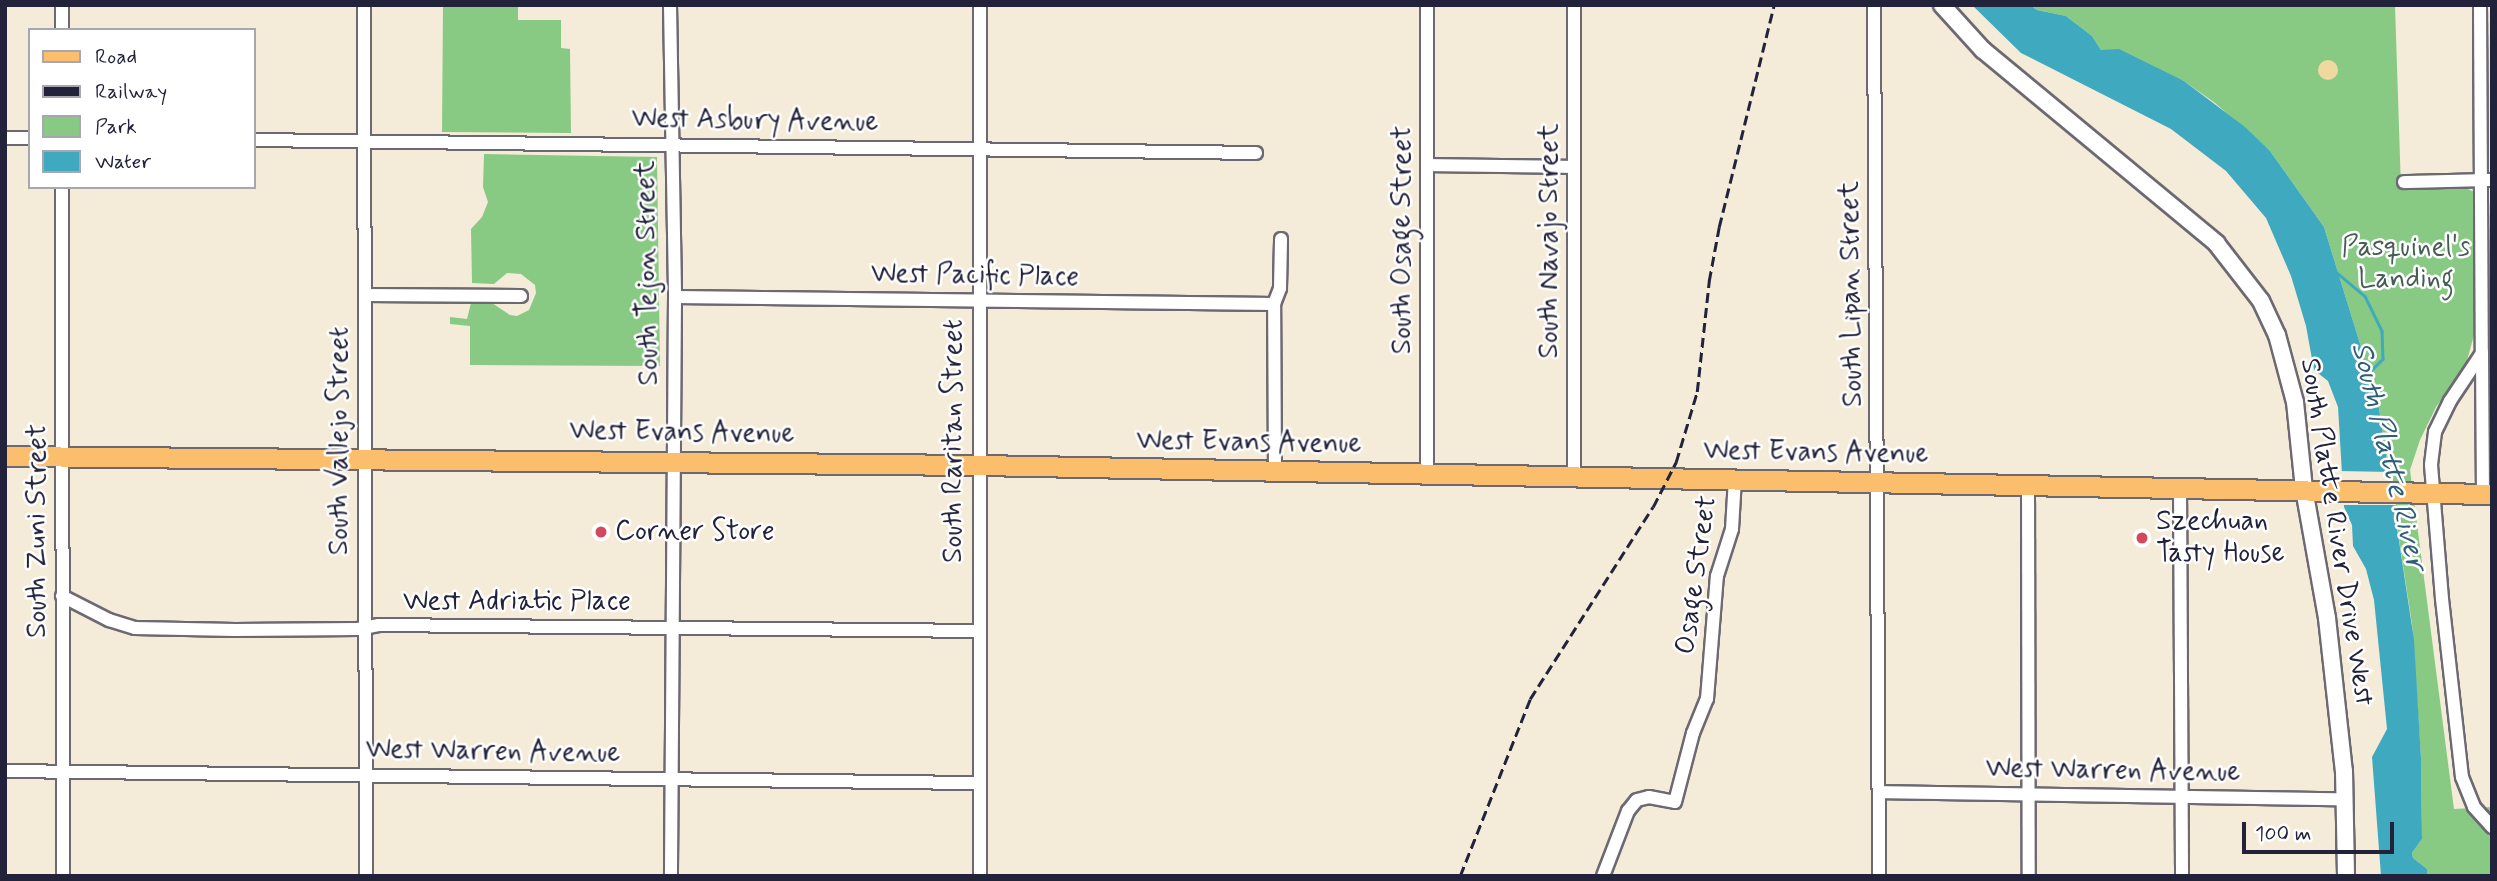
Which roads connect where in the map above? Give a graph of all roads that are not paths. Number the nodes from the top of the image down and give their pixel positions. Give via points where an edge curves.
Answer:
1 (62, 5) edge
2 (364, 5) edge
3 (670, 5) edge
4 (980, 5) edge
5 (1427, 5) edge
6 (1574, 5) edge
7 (1874, 5) edge
8 (1942, 5) edge
9 (2480, 5) edge
10 (62, 28) edge
11 (5, 138) edge
12 (28, 138) edge
13 (256, 140) edge
14 (364, 140) junction
15 (671, 144) junction
16 (979, 149) junction
17 (1256, 153) dead end
18 (1429, 165) junction
19 (1574, 167) junction
20 (2486, 180) edge
21 (2404, 182) dead end
22 (62, 189) edge
23 (1282, 239) dead end
24 (365, 295) junction
25 (521, 296) dead end
26 (675, 297) junction
27 (978, 301) junction
28 (1274, 304) junction
29 (2482, 353) junction
30 (2463, 381) junction
31 (2484, 400) junction
32 (62, 455) junction
33 (5, 456) edge
34 (365, 458) junction
35 (672, 461) junction
36 (979, 465) junction
37 (1275, 472) junction
38 (1427, 475) junction
39 (1574, 477) junction
40 (1735, 479) junction
41 (1878, 482) junction
42 (2028, 484) junction
43 (2180, 486) junction
44 (2312, 489) junction
45 (2424, 491) junction
46 (2487, 493) edge
47 (62, 596) junction
48 (365, 626) junction
49 (672, 627) junction
50 (979, 631) junction
51 (5, 771) edge
52 (62, 771) junction
53 (366, 775) junction
54 (671, 779) junction
55 (979, 783) junction
56 (1879, 792) junction
57 (2028, 794) junction
58 (2182, 796) junction
59 (2346, 799) junction
60 (2474, 807) junction
61 (2492, 810) edge
62 (2492, 827) edge
63 (63, 876) edge
64 (366, 876) edge
65 (671, 876) edge
66 (980, 876) edge
67 (1603, 876) edge
68 (1879, 876) edge
69 (2029, 876) edge
70 (2182, 876) edge
71 (2346, 876) edge

1 - 10 street
2 - 14 street, South Vallejo Street
3 - 15 street, South Tejon Street
4 - 16 street, South Raritan Street
5 - 18 street, South Osage Street
6 - 19 street, South Navajo Street
7 - 41 street, South Lipan Street
8 - 44 street, South Platte River Drive West via 1983,50 2181,211 2241,272 2261,301 2286,363
9 - 20 street
11 - 12 street
13 - 14 street, West Asbury Avenue
14 - 15 street, West Asbury Avenue
14 - 24 street, South Vallejo Street
15 - 16 street, West Asbury Avenue
15 - 26 street, South Tejon Street
16 - 17 street, West Asbury Avenue
16 - 27 street, South Raritan Street
18 - 19 street
18 - 38 street, South Osage Street
19 - 39 street, South Navajo Street
20 - 21 street
20 - 29 street
22 - 32 street, South Zuni Street
23 - 28 street via 1280,288
24 - 25 street
24 - 34 street, South Vallejo Street
26 - 27 street, West Pacific Place
26 - 35 street, South Tejon Street
27 - 28 street, West Pacific Place
27 - 36 street, South Raritan Street
28 - 37 street
29 - 30 street
29 - 31 street
30 - 31 street
30 - 45 street via 2435,432
31 - 46 street
32 - 33 main road, West Evans Avenue
32 - 34 main road, West Evans Avenue
32 - 47 street, South Zuni Street
34 - 35 main road, West Evans Avenue
34 - 48 street, South Vallejo Street
35 - 36 main road, West Evans Avenue
35 - 49 street, South Tejon Street
36 - 37 main road, West Evans Avenue
36 - 50 street, South Raritan Street
37 - 38 main road, West Evans Avenue
38 - 39 main road, West Evans Avenue
39 - 40 main road, West Evans Avenue
40 - 41 main road, West Evans Avenue
40 - 67 street, Osage Street via 1732,528 1717,576 1707,699 1675,802 1649,797 1637,800 1628,811
41 - 42 main road, West Evans Avenue
41 - 56 street, South Lipan Street
42 - 43 main road, West Evans Avenue
42 - 57 street
43 - 44 main road, West Evans Avenue
43 - 58 street
44 - 45 main road, West Evans Avenue
44 - 59 street, South Platte River Drive West
45 - 46 main road, West Evans Avenue
45 - 60 street via 2462,776
47 - 48 street, West Adriatic Place via 135,628
47 - 52 street, South Zuni Street
48 - 49 street, West Adriatic Place
48 - 53 street, South Vallejo Street
49 - 50 street, West Adriatic Place
49 - 54 street, South Tejon Street
50 - 55 street, South Raritan Street
51 - 52 street, West Warren Avenue
52 - 53 street, West Warren Avenue
52 - 63 street, South Zuni Street
53 - 54 street, West Warren Avenue
53 - 64 street, South Vallejo Street
54 - 55 street, West Warren Avenue
54 - 65 street, South Tejon Street
55 - 66 street, South Raritan Street
56 - 57 street, West Warren Avenue
56 - 68 street, South Lipan Street
57 - 58 street, West Warren Avenue
57 - 69 street
58 - 59 street, West Warren Avenue
58 - 70 street
59 - 71 street, South Platte River Drive West
60 - 61 street
60 - 62 street

